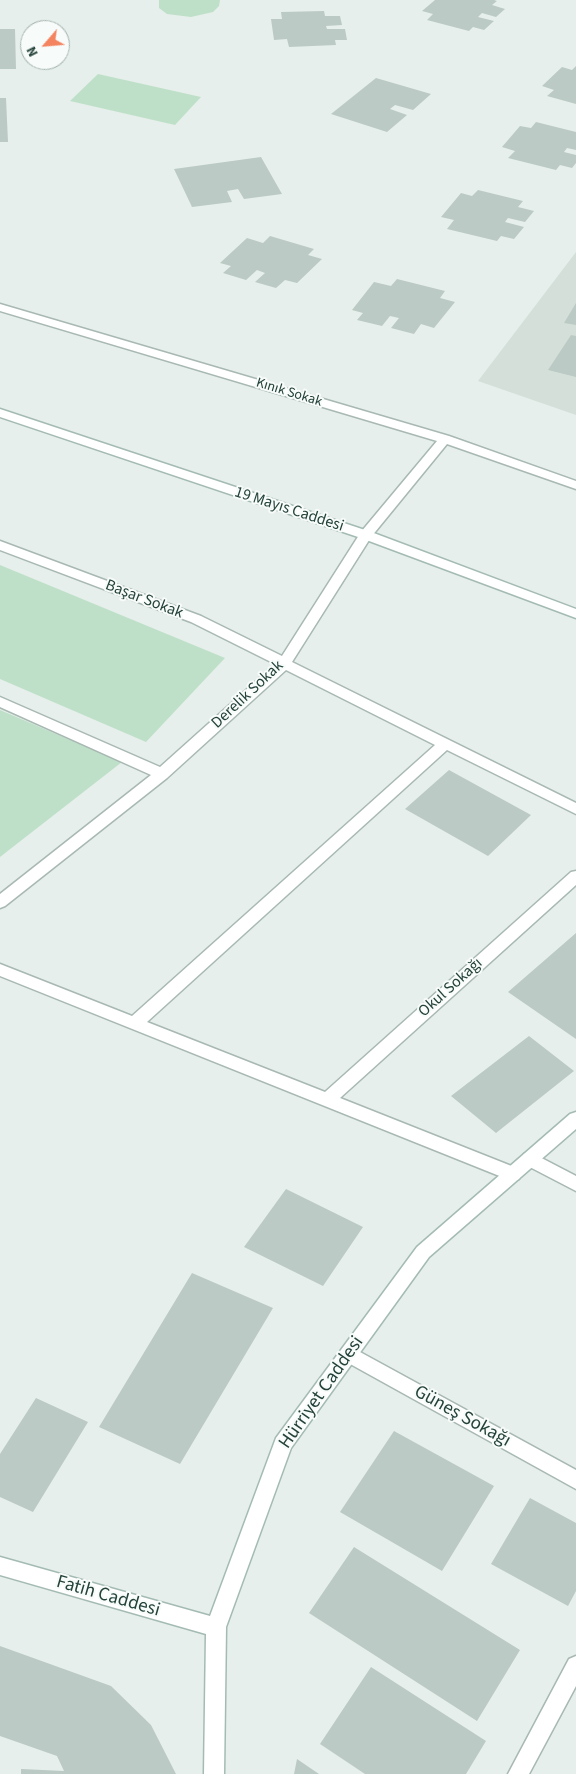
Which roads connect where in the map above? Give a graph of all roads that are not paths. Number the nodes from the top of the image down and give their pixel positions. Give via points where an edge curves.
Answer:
1 (0, 307) edge
2 (0, 413) edge
3 (445, 439) junction
4 (576, 485) edge
5 (366, 536) junction
6 (0, 545) edge
7 (576, 614) edge
8 (284, 664) junction
9 (0, 702) edge
10 (445, 744) junction
11 (162, 774) junction
12 (576, 809) edge
13 (576, 876) edge
14 (0, 902) edge
15 (0, 970) edge
16 (135, 1023) junction
17 (327, 1100) junction
18 (576, 1119) edge
19 (530, 1159) junction
20 (513, 1174) junction
21 (576, 1184) edge
22 (349, 1354) junction
23 (576, 1480) edge
24 (0, 1566) edge
25 (216, 1627) junction
26 (576, 1666) edge
27 (214, 1774) edge
28 (518, 1774) edge

1 - 3 street, Kınık Sokak
2 - 5 street, 19 Mayıs Caddesi
3 - 4 street, Kınık Sokak
3 - 5 street, Derelik Sokak
5 - 7 street, 19 Mayıs Caddesi
5 - 8 street, Derelik Sokak
6 - 8 street, Başar Sokak via 196,619
8 - 10 street, Başar Sokak
8 - 11 street, Derelik Sokak
9 - 11 street
10 - 12 street, Başar Sokak
10 - 16 street
11 - 14 street, Derelik Sokak
13 - 17 street, Okul Sokağı
15 - 16 street
16 - 17 street
17 - 20 street
18 - 19 street, Hürriyet Caddesi
19 - 20 street, Hürriyet Caddesi
19 - 21 street
20 - 22 street, Hürriyet Caddesi via 423,1252
22 - 23 street, Güneş Sokağı
22 - 25 street, Hürriyet Caddesi via 283,1444
24 - 25 street, Fatih Caddesi
25 - 27 street, Hürriyet Caddesi
26 - 28 street

